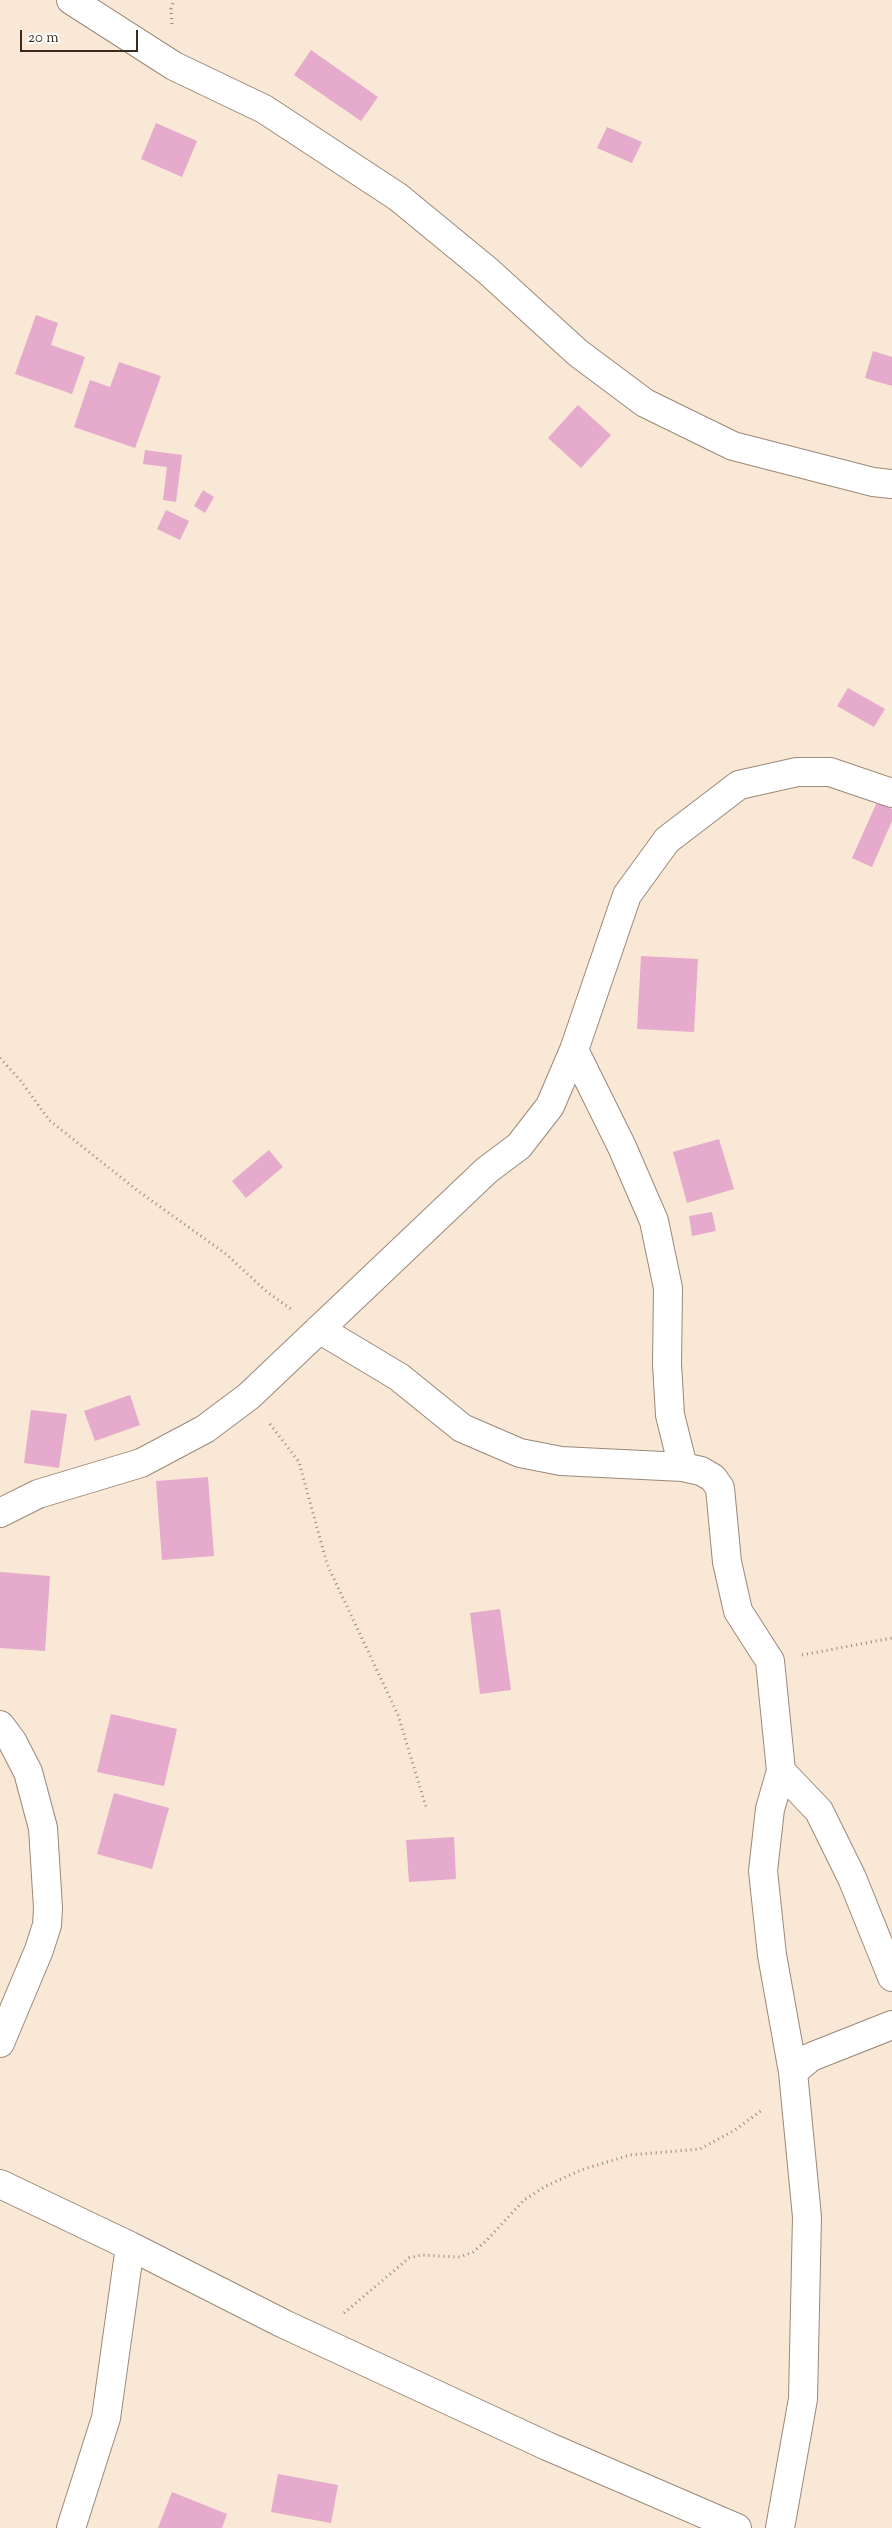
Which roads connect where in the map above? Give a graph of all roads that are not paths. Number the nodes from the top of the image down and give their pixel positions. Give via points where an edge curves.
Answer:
1 (71, 0) edge
2 (892, 484) edge
3 (892, 793) edge
4 (574, 1050) junction
5 (319, 1329) junction
6 (683, 1467) junction
7 (0, 1513) edge
8 (0, 1725) edge
9 (781, 1771) junction
10 (892, 1977) edge
11 (892, 2025) edge
12 (0, 2043) edge
13 (793, 2078) junction
14 (0, 2184) edge
15 (130, 2246) junction
16 (71, 2528) edge
17 (737, 2528) edge
18 (780, 2528) edge

1 - 2 street via 174,66 264,109 398,198 488,270 578,354 645,403 733,446
3 - 4 street via 830,772 788,774 739,785 667,840 627,895
4 - 5 street via 550,1106 519,1146 487,1170
4 - 6 street via 654,1221 668,1288 666,1364 670,1415
5 - 6 street via 400,1378 462,1428 520,1453 561,1461
5 - 7 street via 249,1396 205,1429 141,1463 38,1494
6 - 9 street via 701,1471 713,1478 720,1488 727,1562 738,1611 770,1661
8 - 12 street via 28,1772 40,1819 48,1908 47,1925 39,1950
9 - 10 street via 819,1811 852,1878
9 - 13 street via 770,1809 763,1871 772,1955
11 - 13 street via 811,2057
13 - 18 street via 807,2217 804,2399
14 - 15 street
15 - 16 street via 106,2418
15 - 17 street via 311,2336 547,2446

